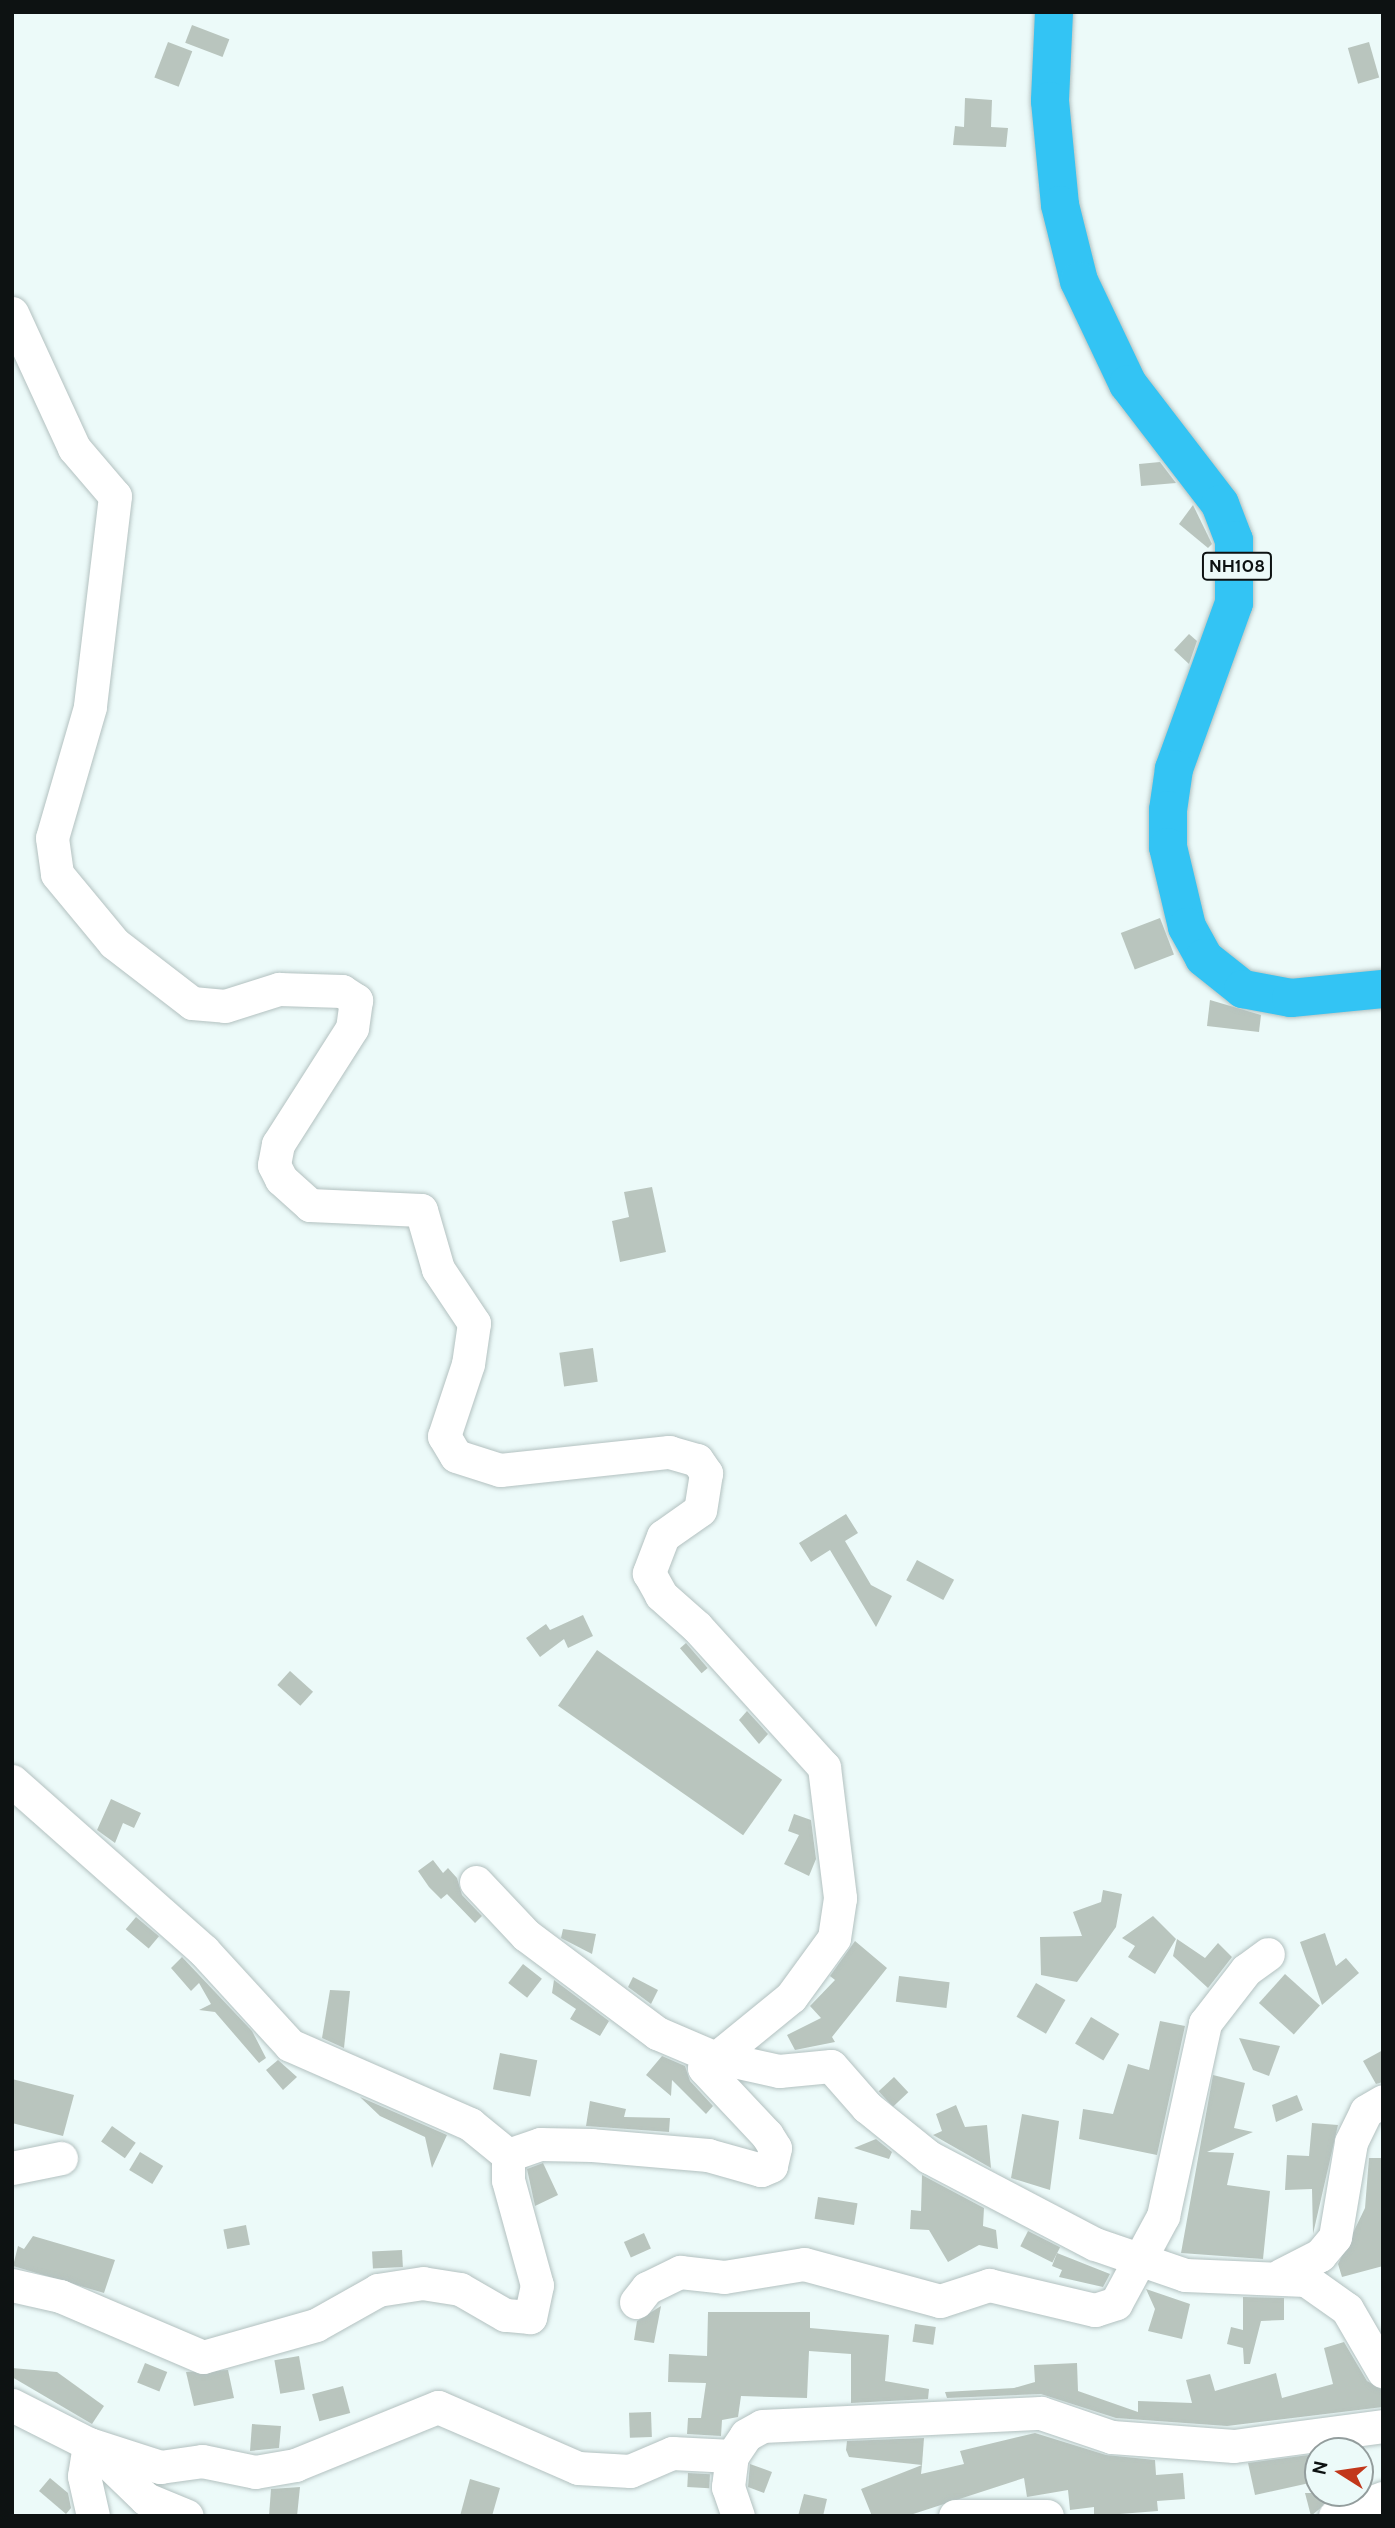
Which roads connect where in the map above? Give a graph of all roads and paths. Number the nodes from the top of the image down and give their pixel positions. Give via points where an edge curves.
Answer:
1 (1054, 12) edge
2 (12, 313) edge
3 (1383, 989) edge
4 (12, 1782) edge
5 (476, 1882) dead end
6 (1268, 1954) dead end
7 (711, 2056) junction
8 (1383, 2101) edge
9 (508, 2155) junction
10 (61, 2158) dead end
11 (12, 2168) edge
12 (1141, 2258) junction
13 (1281, 2275) junction
14 (12, 2285) edge
15 (636, 2302) dead end
16 (1383, 2371) edge
17 (12, 2405) edge
18 (1383, 2426) edge
19 (89, 2444) junction
20 (732, 2456) junction
21 (1383, 2498) edge
22 (93, 2516) edge
23 (187, 2516) edge
24 (738, 2516) edge
25 (955, 2516) edge
26 (1047, 2516) edge
27 (1335, 2516) edge

1 - 3 highway, NH108 via 1050,101 1060,205 1079,281 1128,384 1220,504 1234,540 1234,603 1174,769 1168,810 1168,847 1187,927 1204,958 1242,989 1291,998
2 - 7 street via 74,447 115,496 90,707 52,838 57,874 68,893 114,943 192,1003 225,1006 279,989 352,995 352,1028 278,1144 274,1165 281,1179 310,1205 421,1210 438,1269 474,1323 468,1364 444,1436 456,1457 500,1470 669,1452 697,1461 706,1481 700,1510 663,1536 650,1560 654,1586 824,1767 840,1898 834,1938 792,1997
4 - 9 street via 204,1951 290,2045 470,2124
5 - 7 street via 526,1935 624,2011
6 - 12 street via 1246,1970 1205,2023 1171,2189 1156,2236
7 - 9 street via 704,2072 767,2135 775,2148 771,2166 761,2171 708,2155 593,2146 540,2144
7 - 12 street via 792,2073 831,2066 867,2107 929,2157 1095,2244
8 - 13 street via 1366,2111 1351,2142 1335,2237 1320,2255
9 - 14 street via 508,2180 537,2285 530,2317 505,2315 460,2289 423,2283 378,2290 316,2325 203,2357 60,2296
10 - 11 street
12 - 13 street via 1205,2278
12 - 15 street via 1127,2290 1095,2310 989,2285 940,2301 804,2264 724,2277 680,2272 647,2288
13 - 16 street via 1326,2290 1347,2309
17 - 19 street
18 - 20 street via 1234,2446 1112,2437 1041,2413 762,2426 746,2435
19 - 20 street via 160,2467 202,2461 256,2472 295,2465 438,2407 578,2468 630,2471 672,2453
19 - 22 street via 85,2476
19 - 23 street via 146,2499
20 - 24 street via 728,2487
21 - 27 street
25 - 26 street

